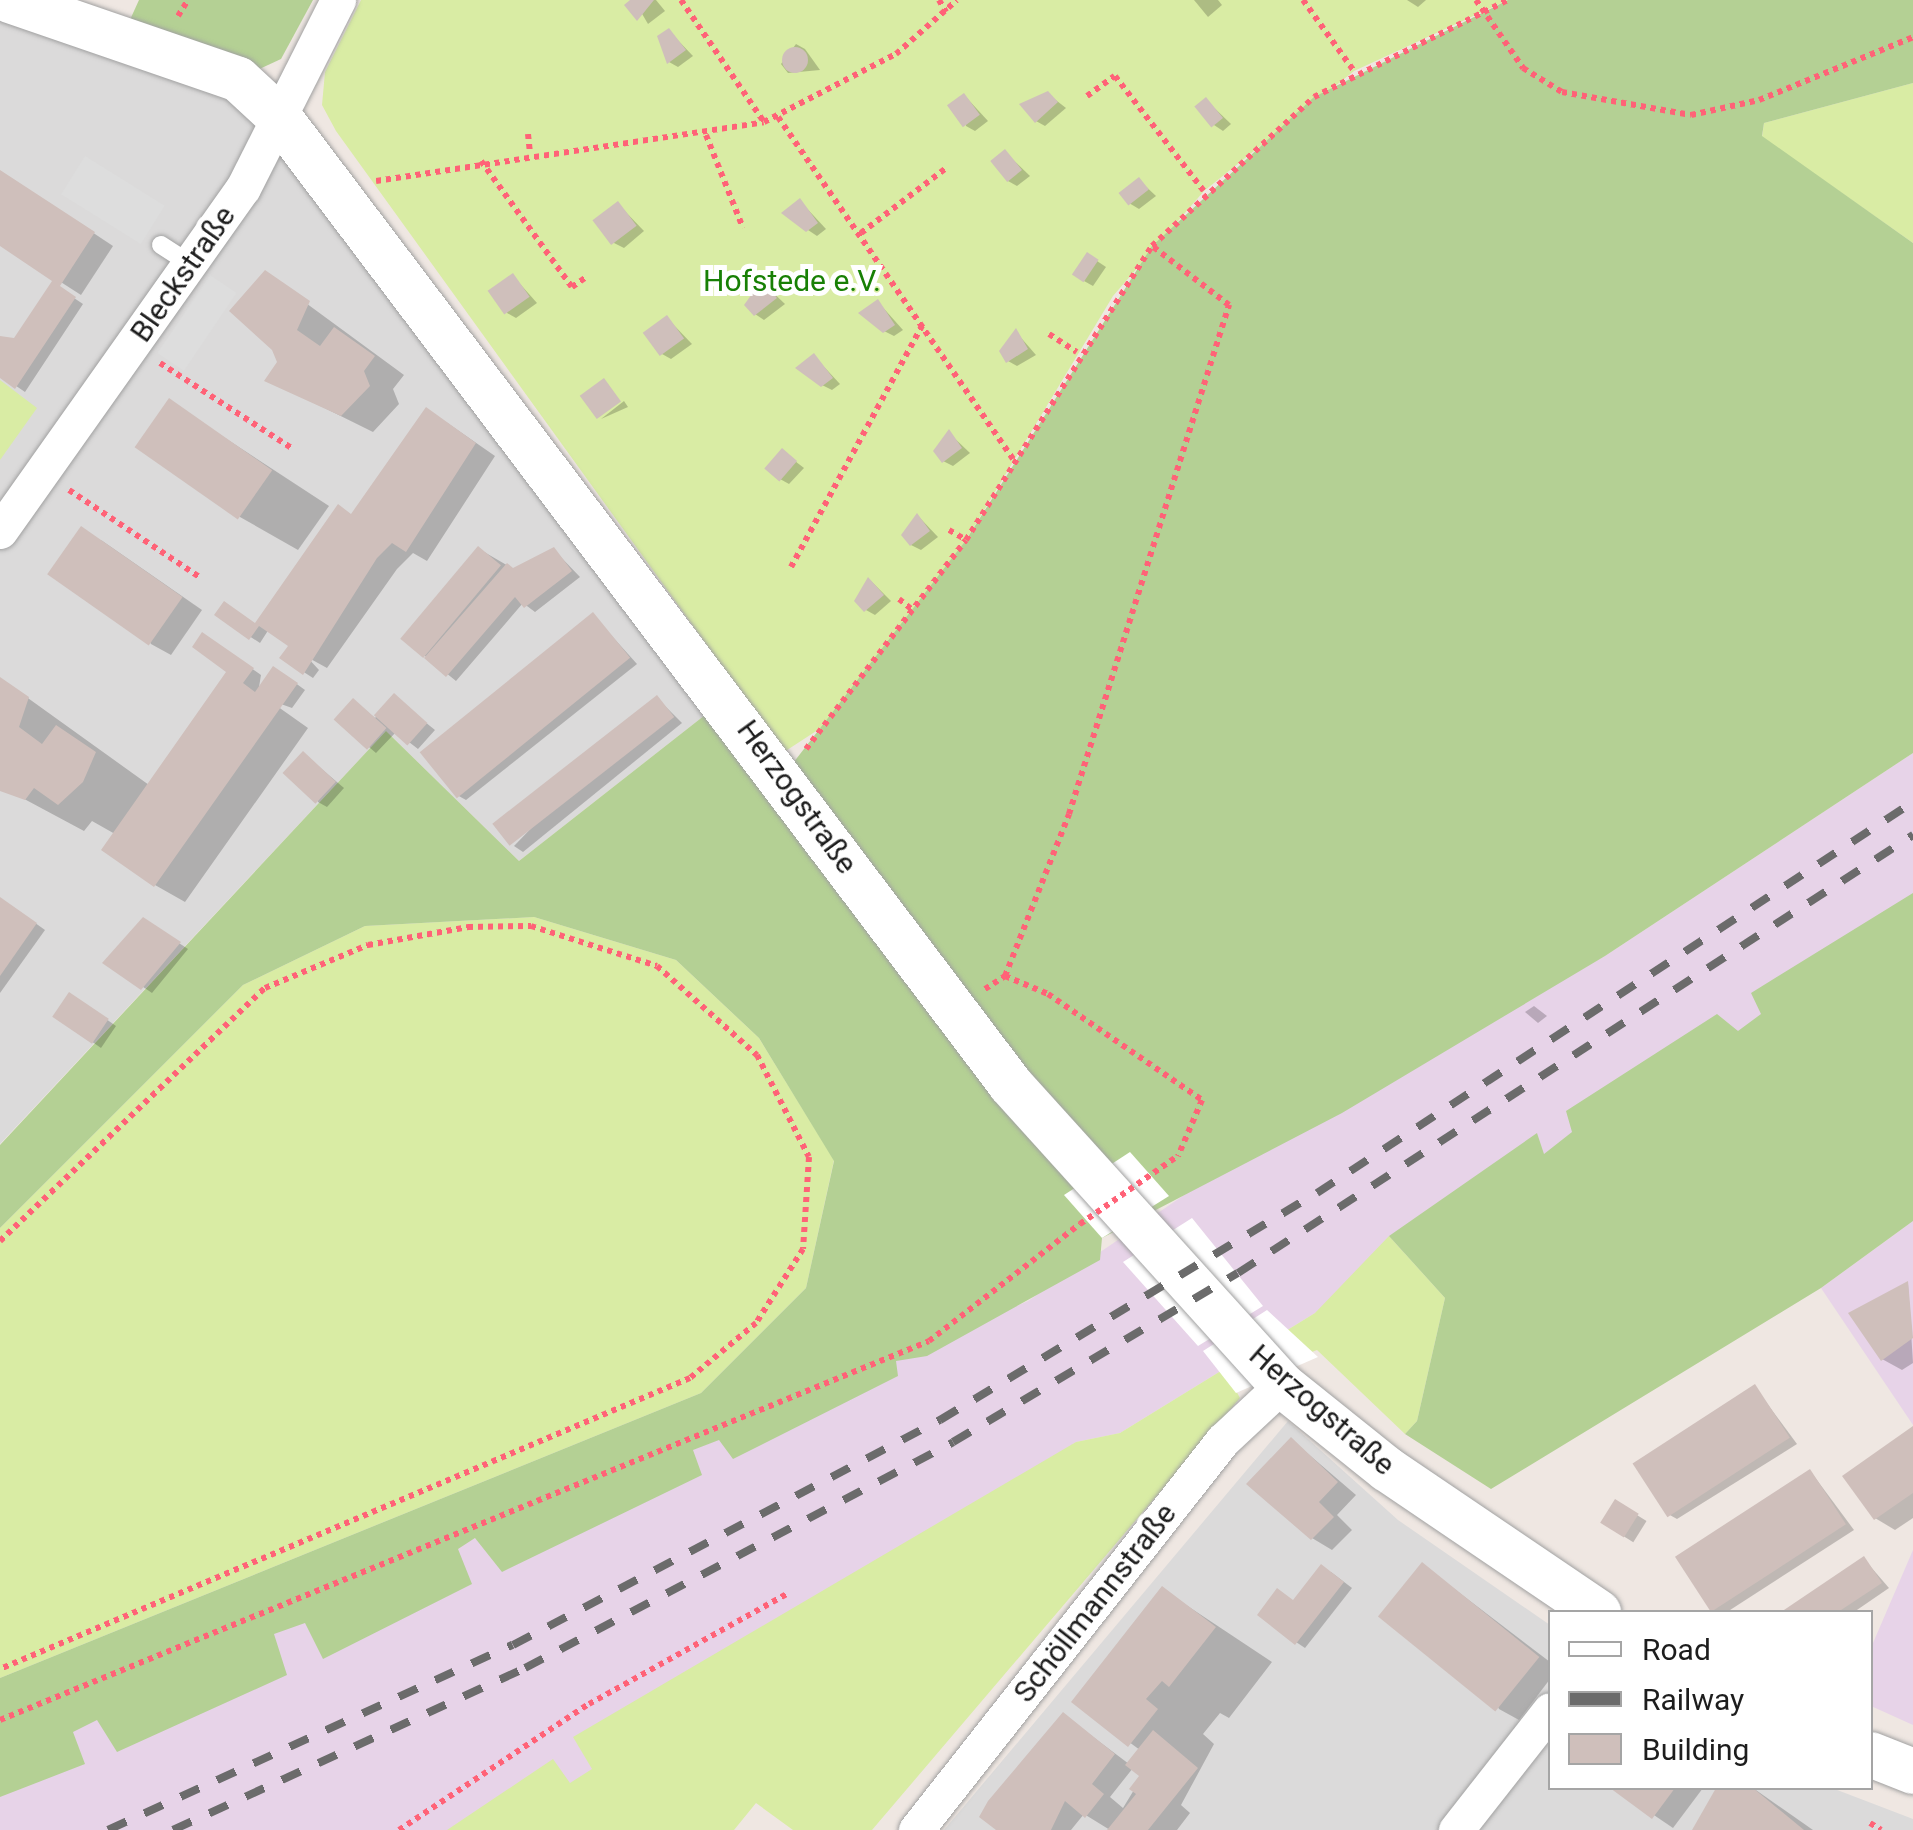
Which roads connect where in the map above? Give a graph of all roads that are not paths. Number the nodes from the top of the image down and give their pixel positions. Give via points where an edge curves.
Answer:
1 (9, 0) edge
2 (338, 0) edge
3 (279, 117) junction
4 (0, 531) edge
5 (1282, 1385) junction
6 (1595, 1610) edge
7 (1548, 1713) edge
8 (1873, 1755) edge
9 (1913, 1771) edge
10 (916, 1830) edge
11 (1456, 1830) edge

1 - 3 street, Herzogstraße via 238,80
2 - 3 street, Bleckstraße
3 - 4 street, Bleckstraße via 176,254 133,346
3 - 5 street, Herzogstraße via 782,776 952,1011
5 - 6 street, Herzogstraße via 1387,1469
5 - 10 street, Schöllmannstraße via 1224,1440
7 - 11 street
8 - 9 street

